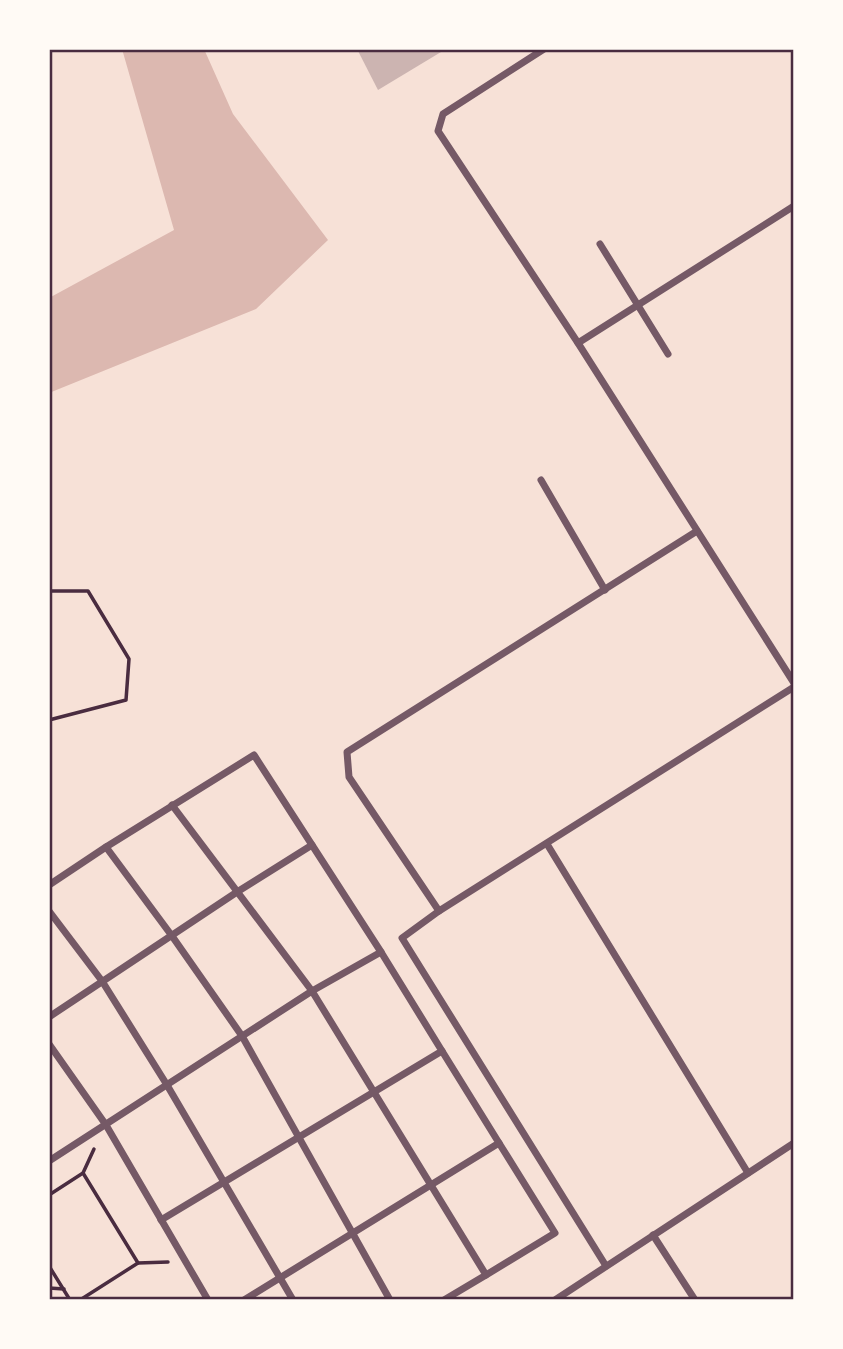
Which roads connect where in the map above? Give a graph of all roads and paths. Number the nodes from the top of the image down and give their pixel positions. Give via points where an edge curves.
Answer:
1 (544, 49) edge
2 (794, 206) edge
3 (600, 244) dead end
4 (637, 305) junction
5 (578, 343) junction
6 (668, 354) dead end
7 (541, 480) dead end
8 (697, 531) junction
9 (604, 590) junction
10 (49, 591) edge
11 (794, 685) edge
12 (49, 720) edge
13 (172, 805) junction
14 (547, 844) junction
15 (312, 845) junction
16 (106, 847) junction
17 (49, 885) edge
18 (237, 892) junction
19 (49, 911) edge
20 (439, 911) junction
21 (172, 936) junction
22 (381, 952) junction
23 (102, 981) junction
24 (312, 991) junction
25 (49, 1017) edge
26 (242, 1036) junction
27 (49, 1044) edge
28 (442, 1051) junction
29 (167, 1085) junction
30 (373, 1092) junction
31 (106, 1125) junction
32 (299, 1137) junction
33 (499, 1143) junction
34 (794, 1143) edge
35 (94, 1149) dead end
36 (49, 1161) edge
37 (83, 1173) junction
38 (748, 1173) junction
39 (224, 1182) junction
40 (430, 1186) junction
41 (49, 1195) edge
42 (161, 1220) junction
43 (353, 1233) junction
44 (653, 1235) junction
45 (186, 1261) junction
46 (138, 1263) junction
47 (49, 1266) edge
48 (606, 1266) junction
49 (486, 1275) junction
50 (280, 1278) junction
51 (49, 1289) edge
52 (64, 1289) junction
53 (70, 1300) edge
54 (80, 1300) edge
55 (208, 1300) edge
56 (244, 1300) edge
57 (293, 1300) edge
58 (390, 1300) edge
59 (444, 1300) edge
60 (555, 1300) edge
61 (695, 1300) edge

1 - 5 street via 443,114 438,131
2 - 4 street
3 - 4 street
4 - 5 street
4 - 6 street
5 - 8 street
7 - 9 street
8 - 9 street
8 - 11 street
9 - 20 street via 346,752 349,777
10 - 12 path via 88,591 129,659 126,701
11 - 14 street
13 - 15 street via 254,755
13 - 16 street
13 - 18 street
14 - 20 street
14 - 38 street
15 - 18 street
15 - 22 street
16 - 17 street
16 - 21 street
18 - 21 street
18 - 24 street
19 - 23 street
20 - 48 street via 402,938
21 - 23 street
21 - 26 street
22 - 24 street
22 - 28 street
23 - 25 street
23 - 29 street
24 - 26 street
24 - 30 street
26 - 29 street
26 - 32 street
27 - 31 street
28 - 30 street
28 - 33 street
29 - 31 street
29 - 39 street
30 - 32 street
30 - 40 street
31 - 36 street
31 - 42 street
32 - 39 street
32 - 43 street
33 - 40 street
33 - 49 street via 555,1233
34 - 38 street
35 - 37 path
37 - 41 path
37 - 46 path
38 - 44 street
39 - 42 street
39 - 50 street
40 - 43 street
40 - 49 street
42 - 45 street
43 - 50 street
43 - 58 street
44 - 48 street
44 - 61 street
45 - 46 path
45 - 55 street
46 - 54 path
47 - 52 path
48 - 60 street
49 - 59 street
50 - 56 street
50 - 57 street
51 - 52 path
52 - 53 path

